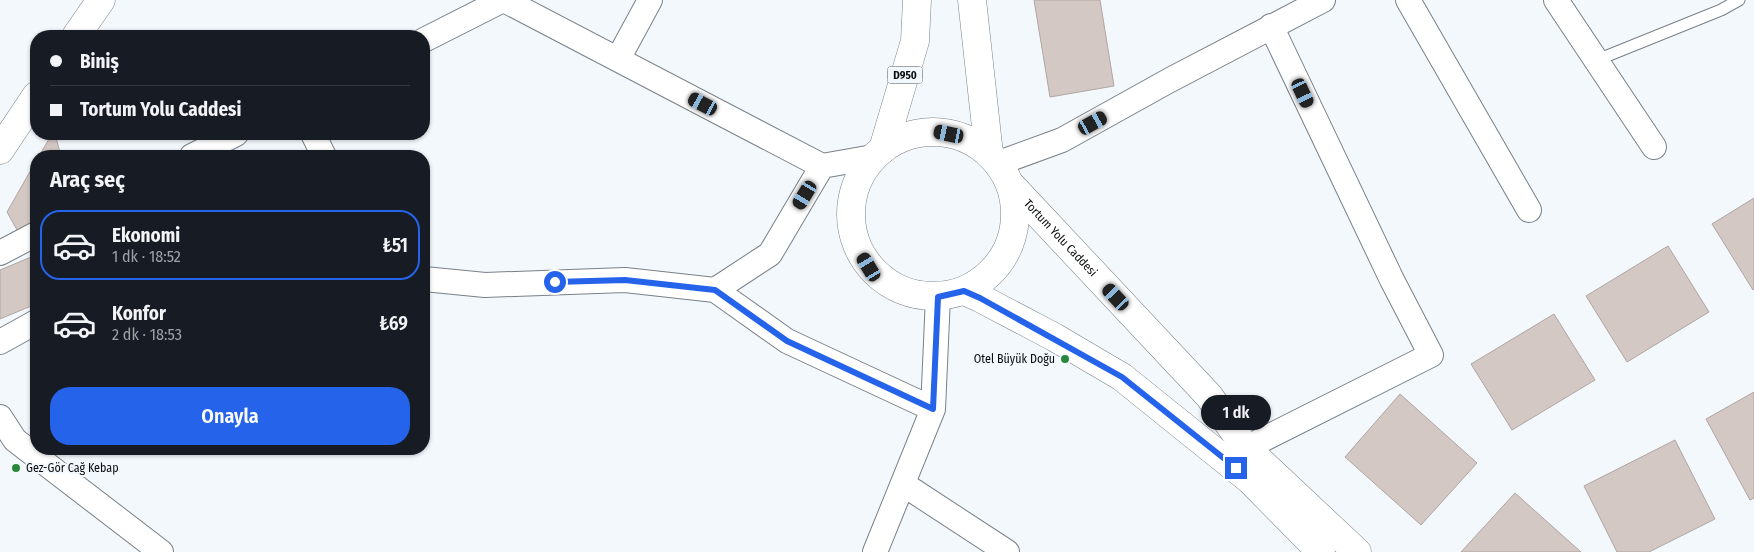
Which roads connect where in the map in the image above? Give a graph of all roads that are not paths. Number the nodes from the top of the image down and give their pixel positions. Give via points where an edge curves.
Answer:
1 (100, 0) edge
2 (504, 0) edge
3 (650, 0) edge
4 (917, 0) edge
5 (972, 0) edge
6 (1323, 0) edge
7 (1408, 0) edge
8 (1556, 0) edge
9 (1739, 0) edge
10 (1271, 26) junction
11 (80, 30) edge
12 (430, 37) edge
13 (618, 59) junction
14 (1597, 60) junction
15 (30, 105) edge
16 (224, 140) edge
17 (1654, 146) dead end
18 (0, 150) edge
19 (204, 150) edge
20 (878, 153) junction
21 (822, 166) junction
22 (999, 167) junction
23 (1530, 210) dead end
24 (30, 237) edge
25 (0, 253) edge
26 (430, 280) edge
27 (715, 290) junction
28 (951, 294) junction
29 (30, 325) edge
30 (0, 342) edge
31 (933, 409) junction
32 (0, 417) edge
33 (8, 438) edge
34 (1246, 448) junction
35 (30, 454) edge
36 (31, 455) edge
37 (903, 484) junction
38 (161, 552) edge
39 (875, 552) edge
40 (1007, 552) edge
41 (1320, 552) edge
42 (1357, 552) edge

1 - 11 main road
2 - 12 street
2 - 13 street
3 - 13 street
4 - 20 main road, Tortum Yolu Caddesi / D950 via 915,41
5 - 22 main road, Tortum Yolu Caddesi
6 - 10 street
7 - 23 street
8 - 14 street
9 - 14 lane
10 - 22 street via 1062,140
10 - 34 street via 1431,355
13 - 21 street
14 - 17 street
15 - 18 main road
16 - 19 street
20 - 21 street
20 - 22 main road, Tortum Yolu Caddesi via 892,142 913,133 937,131 960,136 982,147
20 - 28 main road, Tortum Yolu Caddesi via 859,176 851,199 850,222 856,245 869,267 888,284 912,295
21 - 27 street via 770,254
22 - 28 main road, Tortum Yolu Caddesi via 1016,209 1013,235 1003,259 986,278
22 - 34 main road, Tortum Yolu Caddesi via 1209,396
24 - 25 street
26 - 27 street via 485,285 625,280
27 - 31 street via 787,341
28 - 31 street
28 - 41 main road, Tortum Yolu Caddesi via 980,298 1122,377 1250,480
29 - 30 street
31 - 37 street
32 - 33 street
33 - 35 street
34 - 42 main road, Tortum Yolu Caddesi
36 - 38 street
37 - 39 street
37 - 40 street

